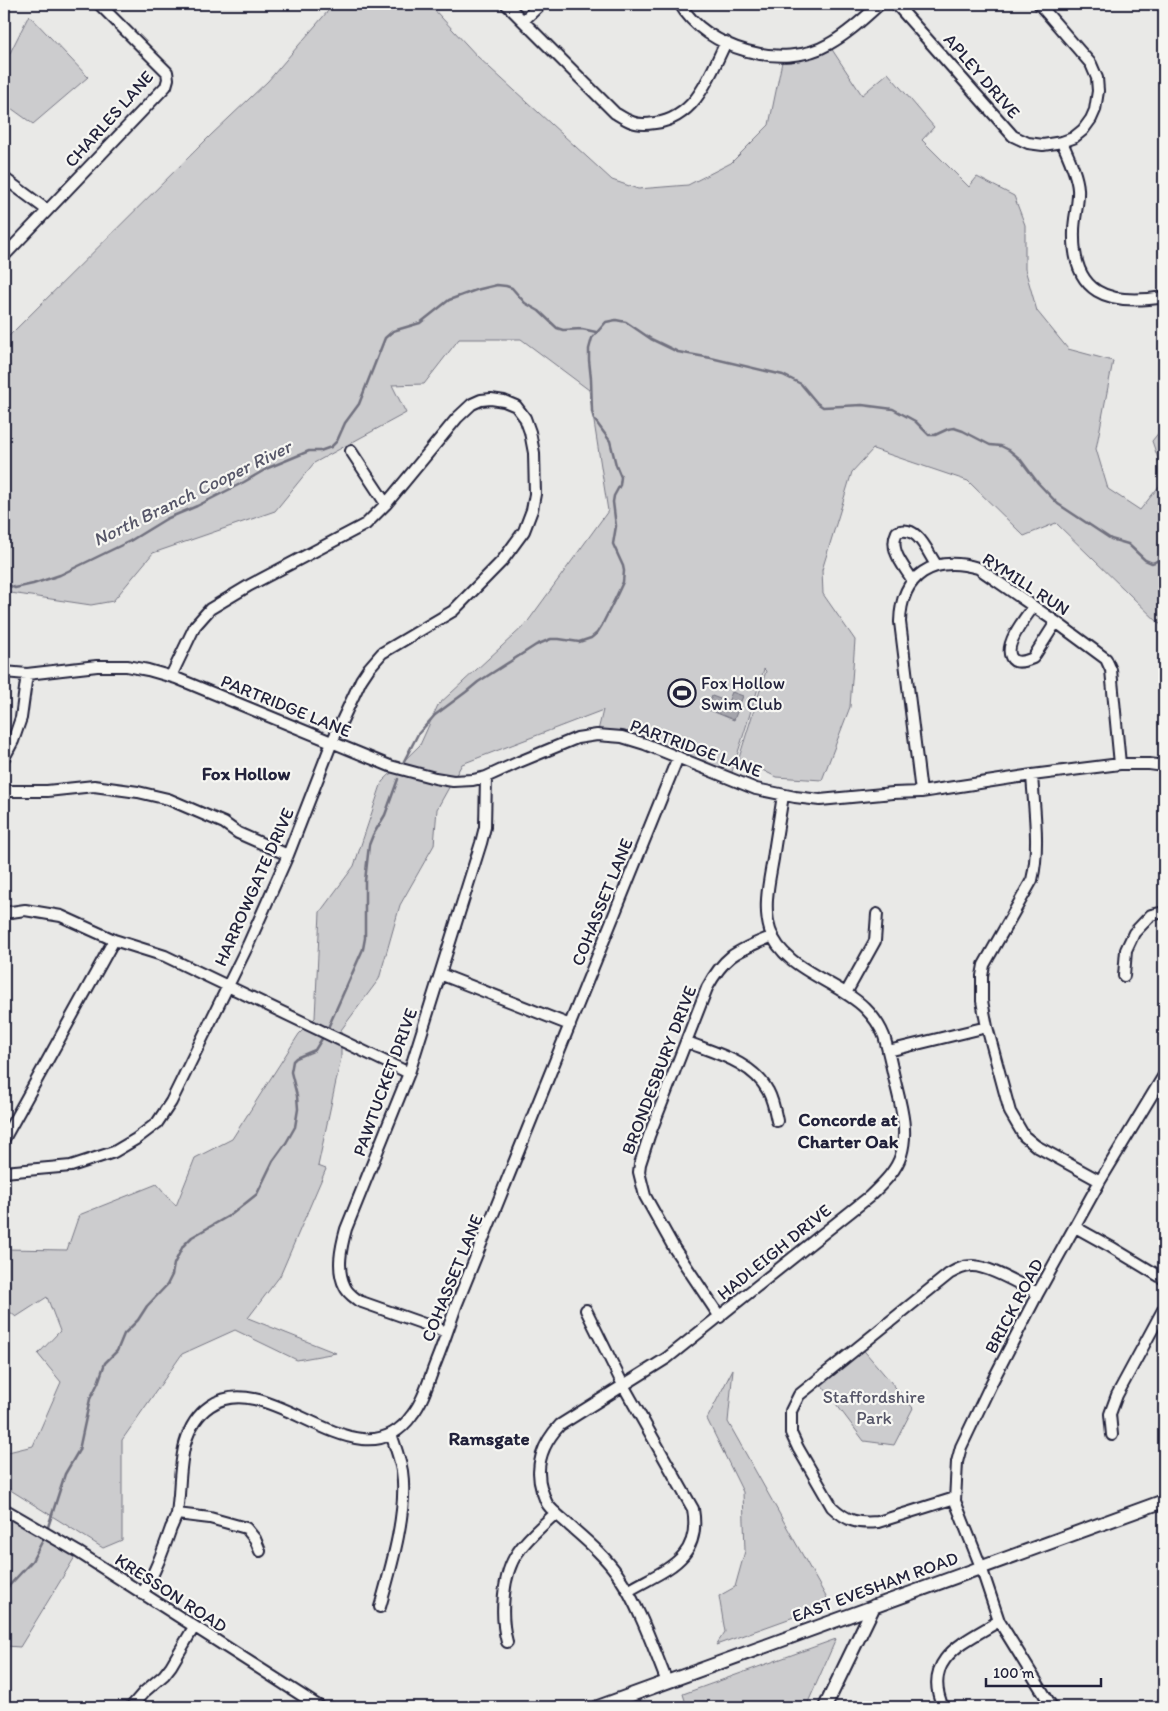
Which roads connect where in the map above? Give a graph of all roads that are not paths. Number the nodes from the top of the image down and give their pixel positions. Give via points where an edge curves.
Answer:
1 (99, 4) edge
2 (506, 4) edge
3 (541, 4) edge
4 (680, 4) edge
5 (880, 4) edge
6 (896, 4) edge
7 (1042, 5) edge
8 (523, 21) junction
9 (726, 42) junction
10 (1062, 142) junction
11 (4, 178) edge
12 (47, 210) junction
13 (4, 256) edge
14 (1164, 297) edge
15 (351, 450) dead end
16 (386, 504) junction
17 (937, 566) junction
18 (913, 581) junction
19 (1032, 607) junction
20 (1056, 622) junction
21 (4, 672) edge
22 (27, 674) junction
23 (171, 676) junction
24 (332, 742) junction
25 (678, 757) junction
26 (4, 758) edge
27 (1120, 764) junction
28 (1164, 766) edge
29 (1032, 775) junction
30 (486, 777) junction
31 (4, 791) edge
32 (921, 792) junction
33 (783, 795) junction
34 (288, 855) junction
35 (4, 912) edge
36 (1164, 912) edge
37 (877, 914) dead end
38 (773, 936) junction
39 (114, 940) junction
40 (440, 974) junction
41 (1124, 976) dead end
42 (228, 986) junction
43 (846, 993) junction
44 (570, 1025) junction
45 (987, 1027) junction
46 (687, 1042) junction
47 (888, 1051) junction
48 (409, 1073) junction
49 (1164, 1075) edge
50 (777, 1121) dead end
51 (4, 1138) edge
52 (4, 1172) edge
53 (1100, 1181) junction
54 (1075, 1227) junction
55 (1164, 1279) edge
56 (1038, 1293) junction
57 (1164, 1308) edge
58 (586, 1310) dead end
59 (720, 1317) junction
60 (447, 1332) junction
61 (623, 1385) junction
62 (391, 1434) junction
63 (1112, 1435) dead end
64 (955, 1498) junction
65 (1164, 1501) edge
66 (4, 1509) edge
67 (556, 1513) junction
68 (177, 1514) junction
69 (260, 1551) dead end
70 (981, 1567) junction
71 (628, 1591) junction
72 (142, 1594) junction
73 (874, 1606) junction
74 (380, 1607) dead end
75 (999, 1621) junction
76 (194, 1627) junction
77 (507, 1642) dead end
78 (667, 1682) junction
79 (131, 1707) edge
80 (320, 1707) edge
81 (598, 1707) edge
82 (825, 1707) edge
83 (943, 1707) edge
84 (1052, 1707) edge

1 - 12 street, CHARLES LANE via 167,72 168,79 166,86
2 - 8 street
3 - 8 street
4 - 9 street via 686,15
5 - 9 street via 829,45 809,52 783,57 753,52
6 - 10 street, APLEY DRIVE via 1013,136 1028,143
7 - 10 street, APLEY DRIVE via 1091,64 1098,91 1091,119 1073,138
8 - 9 street via 615,113 633,123 664,122 686,110 700,94
10 - 14 street via 1078,184 1074,252 1077,266 1088,283 1111,297 1132,300
11 - 12 street
12 - 13 street, CHARLES LANE
15 - 16 street
16 - 23 street, HARROWGATE DRIVE via 366,524 250,585 210,610 195,626
16 - 24 street, HARROWGATE DRIVE via 472,404 491,399 504,401 516,406 525,418 533,446 535,473 532,510 524,531 502,562 453,611 382,653 360,680
17 - 18 street, RYMILL RUN via 919,573
17 - 18 street via 917,536 911,531 897,532 893,547
17 - 19 street, RYMILL RUN via 964,564 978,568
18 - 32 street, RYMILL RUN via 900,608 900,622
19 - 20 street, RYMILL RUN
19 - 20 street via 1010,642 1008,649 1013,660 1018,662 1032,658
20 - 27 street, RYMILL RUN via 1106,659 1111,670
21 - 22 street, PARTRIDGE LANE
22 - 23 street, PARTRIDGE LANE via 127,666
22 - 26 street via 21,718
23 - 24 street, PARTRIDGE LANE
24 - 30 street, PARTRIDGE LANE via 390,766 435,778 453,781
24 - 34 street, HARROWGATE DRIVE
25 - 30 street, PARTRIDGE LANE via 622,737 596,735 577,738
25 - 33 street, PARTRIDGE LANE via 756,789
25 - 44 street, COHASSET LANE
27 - 28 street, PARTRIDGE LANE
27 - 29 street, PARTRIDGE LANE
29 - 32 street, PARTRIDGE LANE
29 - 45 street via 1035,868 1032,880 984,965 982,1001
30 - 40 street, PAWTUCKET DRIVE via 485,826
31 - 34 street via 94,786 146,793 224,823 238,833
32 - 33 street, PARTRIDGE LANE via 820,800
33 - 38 street, HADLEIGH DRIVE via 767,894 767,913
34 - 42 street, HARROWGATE DRIVE
35 - 39 street via 24,910 61,916
36 - 41 street via 1151,915 1134,933 1126,950
37 - 43 street via 876,941
38 - 43 street, HADLEIGH DRIVE via 790,958
38 - 46 street, BRONDESBURY DRIVE via 737,952 715,973
39 - 42 street via 165,956
39 - 51 street
40 - 44 street
40 - 48 street, PAWTUCKET DRIVE
42 - 48 street
42 - 52 street, HARROWGATE DRIVE via 171,1102 157,1122 114,1152 80,1164
43 - 47 street, HADLEIGH DRIVE via 874,1018
44 - 60 street, COHASSET LANE
45 - 47 street
45 - 53 street via 1010,1112 1024,1136
46 - 50 street via 742,1064 768,1090
46 - 59 street, BRONDESBURY DRIVE via 649,1136 639,1172 645,1196 674,1248
47 - 59 street, HADLEIGH DRIVE via 903,1119 904,1134 896,1168 869,1197
48 - 60 street, PAWTUCKET DRIVE via 346,1229 340,1269 344,1287 359,1301
49 - 53 street, BRICK ROAD
53 - 54 street, BRICK ROAD
54 - 55 street
54 - 56 street, BRICK ROAD
56 - 64 street, BRICK ROAD via 961,1447
56 - 64 street via 985,1268 958,1269 799,1395 791,1411 791,1433 798,1448 832,1507 852,1521 878,1522
57 - 63 street via 1117,1395 1110,1414
58 - 61 street
59 - 61 street, HADLEIGH DRIVE via 667,1358
60 - 62 street, COHASSET LANE via 424,1396 412,1416
61 - 67 street, HADLEIGH DRIVE via 551,1434 540,1458 539,1470 547,1504
61 - 71 street via 693,1509 694,1518 693,1540 683,1557
62 - 68 street, COHASSET LANE via 363,1440 328,1429 267,1402 244,1398 221,1400 200,1415 187,1437
62 - 74 street via 402,1470 402,1504
64 - 70 street, BRICK ROAD
65 - 70 main road, EAST EVESHAM ROAD
66 - 72 street, KRESSON ROAD
67 - 71 street, HADLEIGH DRIVE via 594,1547
67 - 77 street via 517,1553 509,1571 502,1610
68 - 69 street via 210,1518 246,1528 252,1532
68 - 72 street, COHASSET LANE via 162,1556
70 - 73 main road, EAST EVESHAM ROAD
70 - 75 street, BRICK ROAD
71 - 78 street, HADLEIGH DRIVE
72 - 76 street, KRESSON ROAD
73 - 78 main road, EAST EVESHAM ROAD
73 - 82 main road
75 - 83 street via 953,1649 945,1658 939,1668 936,1688
75 - 84 street, BRICK ROAD
76 - 79 street via 164,1675
76 - 80 street, KRESSON ROAD
78 - 81 main road, EAST EVESHAM ROAD

